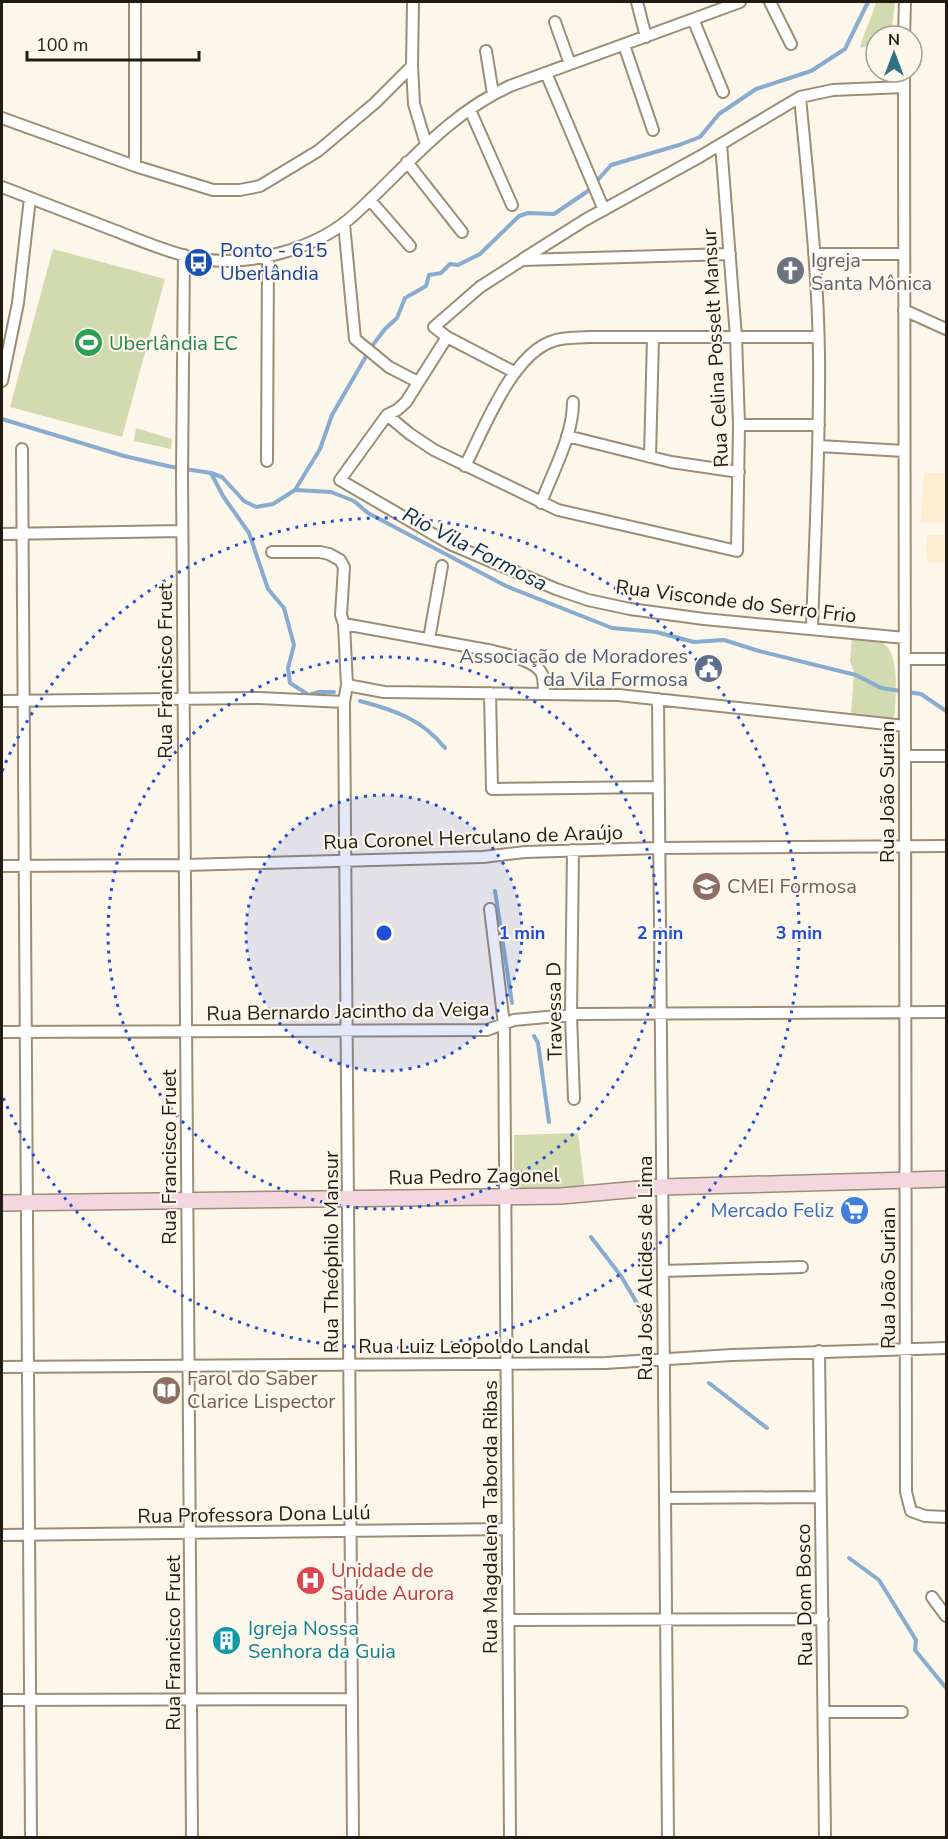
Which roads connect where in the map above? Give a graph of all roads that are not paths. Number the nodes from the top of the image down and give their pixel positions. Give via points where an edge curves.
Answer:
1 (135, 2) edge
2 (413, 2) edge
3 (637, 2) edge
4 (740, 2) edge
5 (770, 2) edge
6 (905, 2) edge
7 (693, 19) junction
8 (555, 22) dead end
9 (904, 24) edge
10 (646, 37) junction
11 (791, 44) dead end
12 (624, 45) junction
13 (486, 51) dead end
14 (570, 64) junction
15 (412, 66) junction
16 (546, 73) junction
17 (904, 87) joint
18 (723, 92) dead end
19 (493, 94) junction
20 (800, 97) junction
21 (470, 110) junction
22 (2, 118) edge
23 (653, 130) dead end
24 (426, 144) junction
25 (721, 144) junction
26 (407, 162) junction
27 (135, 166) junction
28 (2, 187) edge
29 (30, 198) junction
30 (370, 200) junction
31 (512, 205) dead end
32 (604, 210) junction
33 (344, 224) junction
34 (462, 232) dead end
35 (410, 246) dead end
36 (730, 254) junction
37 (814, 254) junction
38 (904, 254) junction
39 (184, 255) junction
40 (268, 255) junction
41 (522, 260) junction
42 (904, 310) junction
43 (946, 329) edge
44 (447, 337) junction
45 (653, 337) junction
46 (736, 337) junction
47 (818, 337) junction
48 (514, 372) junction
49 (2, 381) edge
50 (418, 382) junction
51 (573, 402) dead end
52 (387, 415) junction
53 (739, 425) junction
54 (819, 425) junction
55 (567, 436) junction
56 (819, 446) junction
57 (22, 449) dead end
58 (904, 451) junction
59 (650, 457) junction
60 (267, 461) dead end
61 (465, 466) junction
62 (739, 472) junction
63 (541, 503) junction
64 (182, 531) junction
65 (2, 534) edge
66 (22, 534) junction
67 (272, 552) dead end
68 (442, 566) dead end
69 (344, 624) junction
70 (812, 628) junction
71 (905, 638) junction
72 (429, 639) junction
73 (946, 658) edge
74 (905, 659) junction
75 (489, 693) junction
76 (346, 694) junction
77 (544, 694) junction
78 (183, 699) junction
79 (658, 699) junction
80 (2, 701) edge
81 (23, 701) junction
82 (905, 726) junction
83 (905, 756) junction
84 (946, 756) edge
85 (658, 787) junction
86 (946, 846) edge
87 (905, 847) junction
88 (659, 848) junction
89 (573, 850) junction
90 (346, 861) junction
91 (2, 866) edge
92 (25, 866) junction
93 (185, 866) junction
94 (490, 909) dead end
95 (946, 1012) edge
96 (905, 1013) junction
97 (661, 1014) junction
98 (571, 1015) junction
99 (504, 1024) junction
100 (186, 1031) junction
101 (347, 1031) junction
102 (2, 1032) edge
103 (26, 1032) junction
104 (574, 1100) dead end
105 (906, 1179) junction
106 (946, 1179) edge
107 (662, 1187) junction
108 (505, 1197) junction
109 (348, 1198) junction
110 (187, 1200) junction
111 (27, 1202) junction
112 (2, 1203) edge
113 (802, 1267) dead end
114 (663, 1271) junction
115 (906, 1348) junction
116 (946, 1348) edge
117 (819, 1351) junction
118 (664, 1360) junction
119 (507, 1364) junction
120 (349, 1365) junction
121 (189, 1366) junction
122 (2, 1367) edge
123 (28, 1367) junction
124 (821, 1497) junction
125 (665, 1498) junction
126 (946, 1517) edge
127 (508, 1529) junction
128 (351, 1531) junction
129 (190, 1533) junction
130 (29, 1534) junction
131 (2, 1535) edge
132 (932, 1596) dead end
133 (946, 1616) edge
134 (822, 1618) junction
135 (666, 1619) junction
136 (508, 1620) junction
137 (352, 1698) junction
138 (191, 1699) junction
139 (2, 1700) edge
140 (30, 1700) junction
141 (824, 1712) junction
142 (902, 1712) dead end
143 (31, 1838) edge
144 (192, 1838) edge
145 (353, 1838) edge
146 (510, 1838) edge
147 (668, 1838) edge
148 (825, 1838) edge

1 - 27 street
2 - 15 street
3 - 10 street
4 - 7 street
5 - 11 street
6 - 9 street
7 - 10 street
7 - 18 street
8 - 14 street
10 - 12 street
12 - 14 street
12 - 23 street
13 - 19 street
14 - 16 street
15 - 24 street via 415,110
15 - 27 street via 318,151 260,186 213,190
16 - 19 street
16 - 32 street
17 - 20 street via 833,90
17 - 38 street, Rua João Surian
19 - 21 street
20 - 25 street
20 - 37 street
21 - 24 street
21 - 31 street
22 - 27 street
24 - 26 street
25 - 32 street
25 - 36 street, Rua Celina Posselt Mansur
26 - 30 street
26 - 34 street
28 - 29 street
29 - 39 street
29 - 49 street via 19,291
30 - 33 street
30 - 35 street
32 - 41 street
33 - 40 street via 307,244
33 - 50 street via 355,339 389,367
36 - 41 street
36 - 46 street, Rua Celina Posselt Mansur
37 - 38 street
37 - 47 street
38 - 42 street, Rua João Surian
39 - 40 street via 218,260
39 - 64 street, Rua Francisco Fruet
40 - 60 street
41 - 44 street via 480,287 434,327
42 - 43 street
42 - 58 street, Rua João Surian
44 - 48 street
44 - 50 street
45 - 46 street
45 - 48 street via 552,341 533,351
45 - 59 street
46 - 47 street
46 - 53 street, Rua Celina Posselt Mansur
47 - 54 street
48 - 61 street
50 - 52 street via 403,406
51 - 55 street
52 - 61 street via 420,441
52 - 70 street, Rua Visconde do Serro Frio via 340,480 450,544 568,594 608,605
53 - 54 street
53 - 62 street, Rua Celina Posselt Mansur
54 - 56 street
55 - 59 street
55 - 63 street
56 - 58 street
56 - 70 street
57 - 66 street
58 - 71 street, Rua João Surian
59 - 62 street
61 - 63 street
62 - 63 street, Rua Celina Posselt Mansur via 737,551 572,514
64 - 66 street
64 - 78 street, Rua Francisco Fruet
65 - 66 street
66 - 81 street
67 - 69 street, Rua Theóphilo Mansur via 320,552 340,560 344,567
68 - 72 street
69 - 72 street
69 - 76 street, Rua Theóphilo Mansur
70 - 71 street, Rua Visconde do Serro Frio
71 - 74 street, Rua João Surian
72 - 77 street via 526,661 541,671
73 - 74 street
74 - 82 street, Rua João Surian
75 - 76 street
75 - 77 street
75 - 85 street via 492,789
76 - 78 street
76 - 90 street, Rua Theóphilo Mansur
77 - 79 street
78 - 81 street
78 - 93 street, Rua Francisco Fruet
79 - 82 street
79 - 85 street, Rua José Alcides de Lima
80 - 81 street
81 - 92 street
82 - 83 street, Rua João Surian
83 - 84 street
83 - 87 street, Rua João Surian
85 - 88 street, Rua José Alcides de Lima
86 - 87 street, Rua Coronel Herculano de Araújo
87 - 88 street, Rua Coronel Herculano de Araújo
87 - 96 street, Rua João Surian
88 - 89 street, Rua Coronel Herculano de Araújo
88 - 97 street, Rua José Alcides de Lima
89 - 90 street, Rua Coronel Herculano de Araújo
89 - 98 street, Travessa D
90 - 93 street, Rua Coronel Herculano de Araújo
90 - 101 street, Rua Theóphilo Mansur
91 - 92 street, Rua Coronel Herculano de Araújo
92 - 93 street, Rua Coronel Herculano de Araújo
92 - 103 street
93 - 100 street, Rua Francisco Fruet
94 - 99 street, Rua Magdalena Taborda Ribas
95 - 96 street, Rua Bernardo Jacintho da Veiga
96 - 97 street, Rua Bernardo Jacintho da Veiga
96 - 105 street, Rua João Surian
97 - 98 street, Rua Bernardo Jacintho da Veiga
97 - 107 street, Rua José Alcides de Lima
98 - 99 street, Rua Bernardo Jacintho da Veiga
98 - 104 street, Travessa D
99 - 101 street, Rua Bernardo Jacintho da Veiga via 487,1030
99 - 108 street, Rua Magdalena Taborda Ribas
100 - 101 street, Rua Bernardo Jacintho da Veiga
100 - 103 street, Rua Bernardo Jacintho da Veiga
100 - 110 street, Rua Francisco Fruet
101 - 109 street, Rua Theóphilo Mansur
102 - 103 street, Rua Bernardo Jacintho da Veiga
103 - 111 street
105 - 106 street, Rua Pedro Zagonel
105 - 107 street, Rua Pedro Zagonel
105 - 115 street, Rua João Surian
107 - 108 street, Rua Pedro Zagonel via 584,1195
107 - 114 street, Rua José Alcides de Lima
108 - 109 street, Rua Pedro Zagonel
108 - 119 street, Rua Magdalena Taborda Ribas
109 - 110 street, Rua Pedro Zagonel
109 - 120 street, Rua Theóphilo Mansur
110 - 111 street, Rua Pedro Zagonel
110 - 121 street, Rua Francisco Fruet
111 - 112 street, Rua Pedro Zagonel
111 - 123 street
113 - 114 street
114 - 118 street, Rua José Alcides de Lima
115 - 116 street, Rua Luiz Leopoldo Landal
115 - 117 street, Rua Luiz Leopoldo Landal
115 - 126 street, Rua João Surian via 907,1499 911,1511
117 - 118 street, Rua Luiz Leopoldo Landal
117 - 124 street, Rua Dom Bosco
118 - 119 street, Rua Luiz Leopoldo Landal
118 - 125 street, Rua José Alcides de Lima
119 - 120 street, Rua Luiz Leopoldo Landal
119 - 127 street, Rua Magdalena Taborda Ribas
120 - 121 street, Rua Luiz Leopoldo Landal
120 - 128 street, Rua Theóphilo Mansur
121 - 123 street, Rua Luiz Leopoldo Landal
121 - 129 street, Rua Francisco Fruet
122 - 123 street, Rua Luiz Leopoldo Landal
123 - 130 street
124 - 125 street
124 - 134 street, Rua Dom Bosco
125 - 135 street, Rua José Alcides de Lima
127 - 128 street, Rua Professora Dona Lulú
127 - 136 street, Rua Magdalena Taborda Ribas
128 - 129 street, Rua Professora Dona Lulú
128 - 137 street, Rua Theóphilo Mansur
129 - 130 street, Rua Professora Dona Lulú
129 - 138 street, Rua Francisco Fruet
130 - 131 street, Rua Professora Dona Lulú
130 - 140 street
132 - 133 street
134 - 135 street
134 - 141 street, Rua Dom Bosco
135 - 136 street
135 - 147 street, Rua José Alcides de Lima
136 - 146 street, Rua Magdalena Taborda Ribas
137 - 138 street
137 - 145 street, Rua Theóphilo Mansur
138 - 140 street
138 - 144 street, Rua Francisco Fruet
139 - 140 street
140 - 143 street
141 - 142 street
141 - 148 street, Rua Dom Bosco

